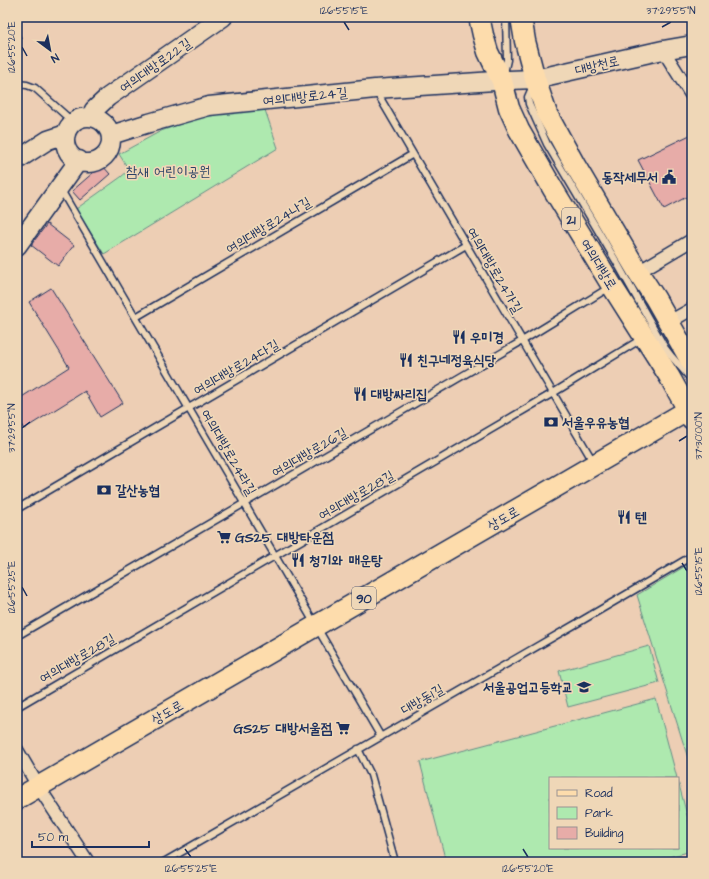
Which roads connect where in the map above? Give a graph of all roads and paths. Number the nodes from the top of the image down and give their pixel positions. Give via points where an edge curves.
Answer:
1 (223, 17) edge
2 (479, 17) edge
3 (506, 17) edge
4 (521, 17) edge
5 (17, 38) edge
6 (692, 45) edge
7 (663, 50) junction
8 (535, 79) junction
9 (502, 81) junction
10 (17, 84) edge
11 (375, 89) junction
12 (692, 96) edge
13 (91, 116) junction
14 (70, 128) junction
15 (111, 135) junction
16 (413, 154) junction
17 (17, 160) edge
18 (78, 160) junction
19 (59, 187) junction
20 (692, 240) edge
21 (466, 245) junction
22 (17, 246) edge
23 (638, 272) junction
24 (612, 286) junction
25 (692, 309) edge
26 (136, 317) junction
27 (669, 322) junction
28 (645, 338) junction
29 (522, 340) junction
30 (692, 363) edge
31 (692, 380) edge
32 (553, 393) junction
33 (189, 408) junction
34 (691, 412) edge
35 (595, 464) junction
36 (245, 503) junction
37 (17, 509) edge
38 (276, 556) junction
39 (692, 556) edge
40 (317, 626) junction
41 (17, 636) edge
42 (17, 707) edge
43 (381, 736) junction
44 (358, 749) junction
45 (17, 750) edge
46 (38, 786) junction
47 (17, 799) edge
48 (88, 862) edge
49 (164, 862) edge
50 (395, 862) edge

1 - 13 street, 여의대방로22길 via 108,97
2 - 9 main road, 여의대방로 / 21 via 488,52
3 - 9 lane via 507,60
4 - 8 main road via 524,41
5 - 10 lane
6 - 7 street, 대방천로
7 - 8 street, 대방천로
7 - 12 street
8 - 9 street, 대방천로
8 - 23 main road via 547,114
8 - 31 lane via 528,97 529,104 547,144 665,348
9 - 11 street, 여의대방로24길
9 - 24 main road, 여의대방로 / 21 via 509,108 519,130
10 - 14 lane via 35,88
11 - 15 street, 여의대방로24길 via 210,106
11 - 16 lane, 여의대방로24가길
13 - 14 street via 79,118
13 - 15 street via 106,124
14 - 17 street
14 - 18 street via 65,140 66,148
15 - 18 street via 109,151 101,159 88,163
16 - 21 lane, 여의대방로24가길
16 - 26 lane, 여의대방로24나길
18 - 19 street
19 - 22 street
19 - 26 lane, 여의대방로24라길
20 - 23 street
21 - 29 lane, 여의대방로24가길
21 - 33 lane, 여의대방로24다길
23 - 27 main road
24 - 28 main road, 여의대방로 / 21
24 - 29 lane, 여의대방로26길
25 - 27 street
26 - 33 lane, 여의대방로24라길
27 - 30 main road
28 - 32 lane, 여의대방로28길
28 - 34 main road, 여의대방로 / 21
29 - 32 lane, 여의대방로24가길
29 - 36 lane, 여의대방로26길
32 - 35 lane, 여의대방로24가길
32 - 38 lane, 여의대방로28길
33 - 36 lane, 여의대방로24라길
33 - 37 lane, 여의대방로24다길
34 - 35 main road, 상도로 / 90
35 - 40 main road, 상도로 / 90
36 - 38 lane, 여의대방로24라길
36 - 41 lane, 여의대방로26길
38 - 40 lane, 여의대방로24라길
38 - 42 lane, 여의대방로28길
39 - 43 lane, 대방동1길
40 - 43 lane
40 - 46 main road, 상도로 / 90
43 - 44 lane, 대방동1길
44 - 49 lane, 대방동1길
44 - 50 lane via 371,775
45 - 46 street
46 - 47 main road, 상도로 / 90
46 - 48 street

